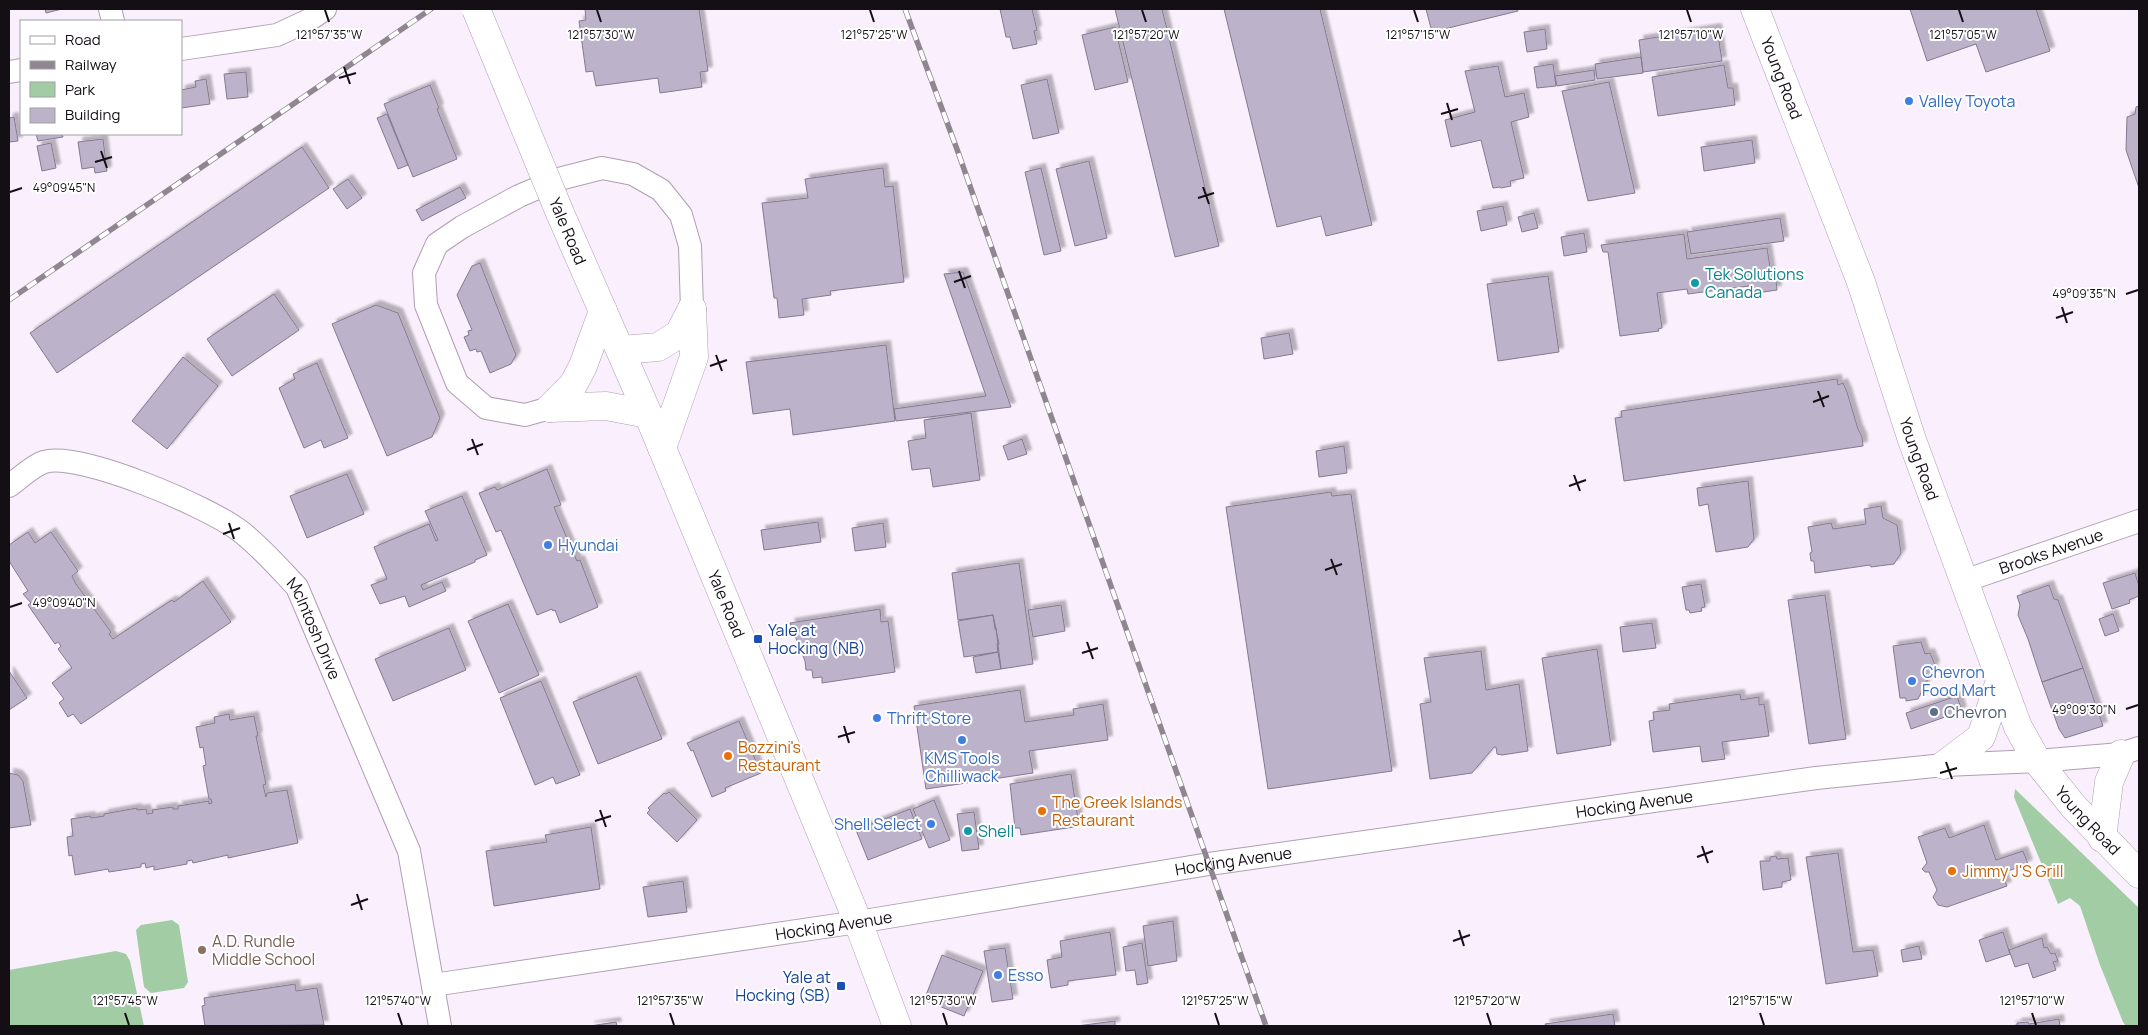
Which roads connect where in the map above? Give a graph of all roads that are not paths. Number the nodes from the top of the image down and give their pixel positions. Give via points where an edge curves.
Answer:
1 (325, 9) edge
2 (476, 9) edge
3 (1755, 9) edge
4 (182, 49) edge
5 (692, 309) junction
6 (603, 311) junction
7 (621, 350) junction
8 (550, 408) junction
9 (648, 414) junction
10 (662, 448) junction
11 (9, 486) edge
12 (2139, 521) edge
13 (1964, 580) junction
14 (2000, 680) junction
15 (2130, 751) edge
16 (2037, 761) junction
17 (1944, 765) junction
18 (2102, 838) junction
19 (2139, 874) edge
20 (858, 922) junction
21 (433, 985) junction
22 (440, 1026) edge
23 (897, 1026) edge

1 - 4 street via 303,24 277,35
2 - 6 main road, Yale Road, bridge
3 - 13 main road, Young Road via 1861,282 1912,440
5 - 7 main road via 679,334 658,346
5 - 8 street, Yale Road via 690,246 681,215 661,190 633,174 602,168 560,179 519,196 437,244 424,273 426,305 457,383 486,408 525,415
5 - 10 main road via 694,357
6 - 7 main road, Yale Road
6 - 8 main road via 573,385
7 - 9 main road, Yale Road
8 - 9 main road via 606,406
9 - 10 main road, Yale Road
10 - 20 main road, Yale Road
11 - 21 street, McIntosh Drive via 43,462 65,460 132,479 197,505 239,530 297,587 409,851
12 - 13 street, Brooks Avenue
13 - 14 main road, Young Road
14 - 16 main road, Young Road via 2018,727
14 - 17 main road via 1981,737
15 - 16 street, Hocking Avenue
15 - 18 main road via 2109,782
16 - 17 street, Hocking Avenue
16 - 18 main road, Young Road
17 - 20 street, Hocking Avenue via 1816,778 1217,863
18 - 19 main road, Young Road
20 - 21 street, Hocking Avenue
20 - 23 main road, Yale Road
21 - 22 street, McIntosh Drive

